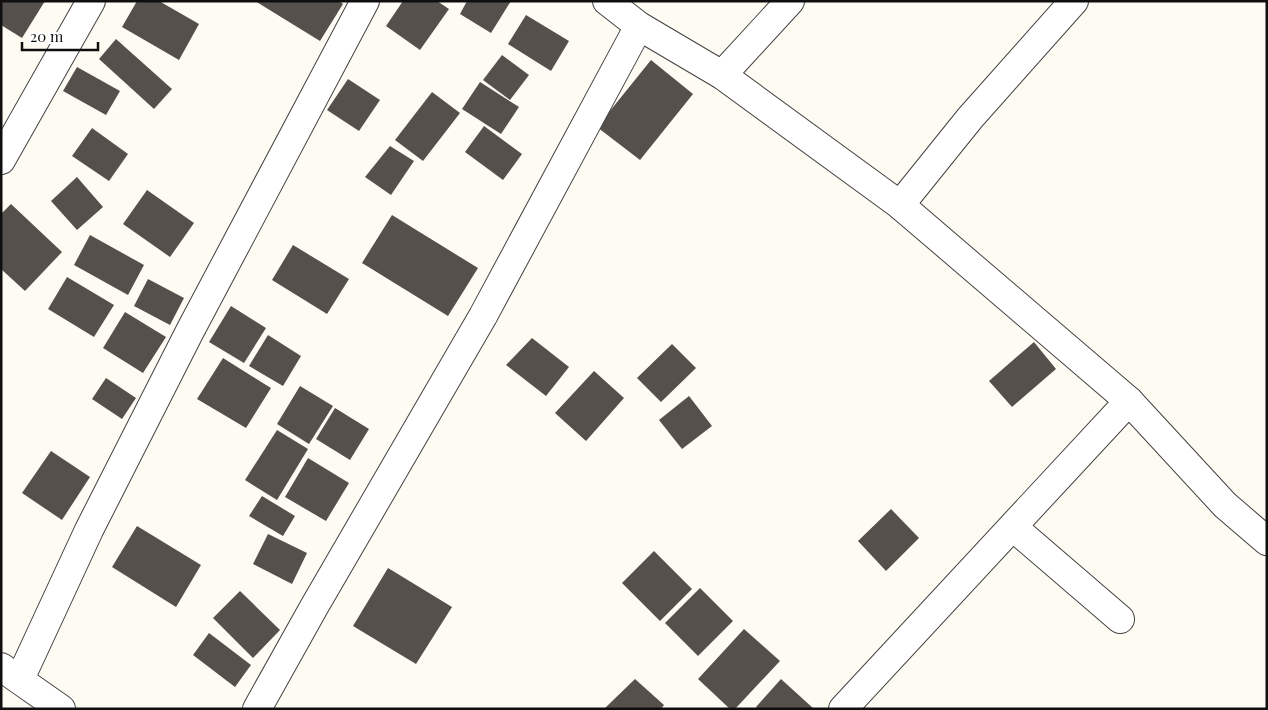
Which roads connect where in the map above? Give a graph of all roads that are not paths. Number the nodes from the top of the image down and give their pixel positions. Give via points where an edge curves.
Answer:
1 (92, 1) edge
2 (365, 1) edge
3 (607, 1) edge
4 (790, 1) edge
5 (1074, 1) edge
6 (639, 26) junction
7 (722, 76) junction
8 (1, 160) edge
9 (900, 205) junction
10 (1130, 401) junction
11 (1013, 527) junction
12 (1267, 541) edge
13 (1120, 619) dead end
14 (10, 673) edge
15 (61, 709) edge
16 (256, 709) edge
17 (843, 709) edge

1 - 8 street
2 - 14 street via 98,512
3 - 6 street
4 - 7 street
5 - 9 street via 970,118
6 - 7 street
6 - 16 street via 483,316
7 - 9 street
9 - 10 street
10 - 11 street
10 - 12 street via 1225,505
11 - 13 street
11 - 17 street
14 - 15 street

